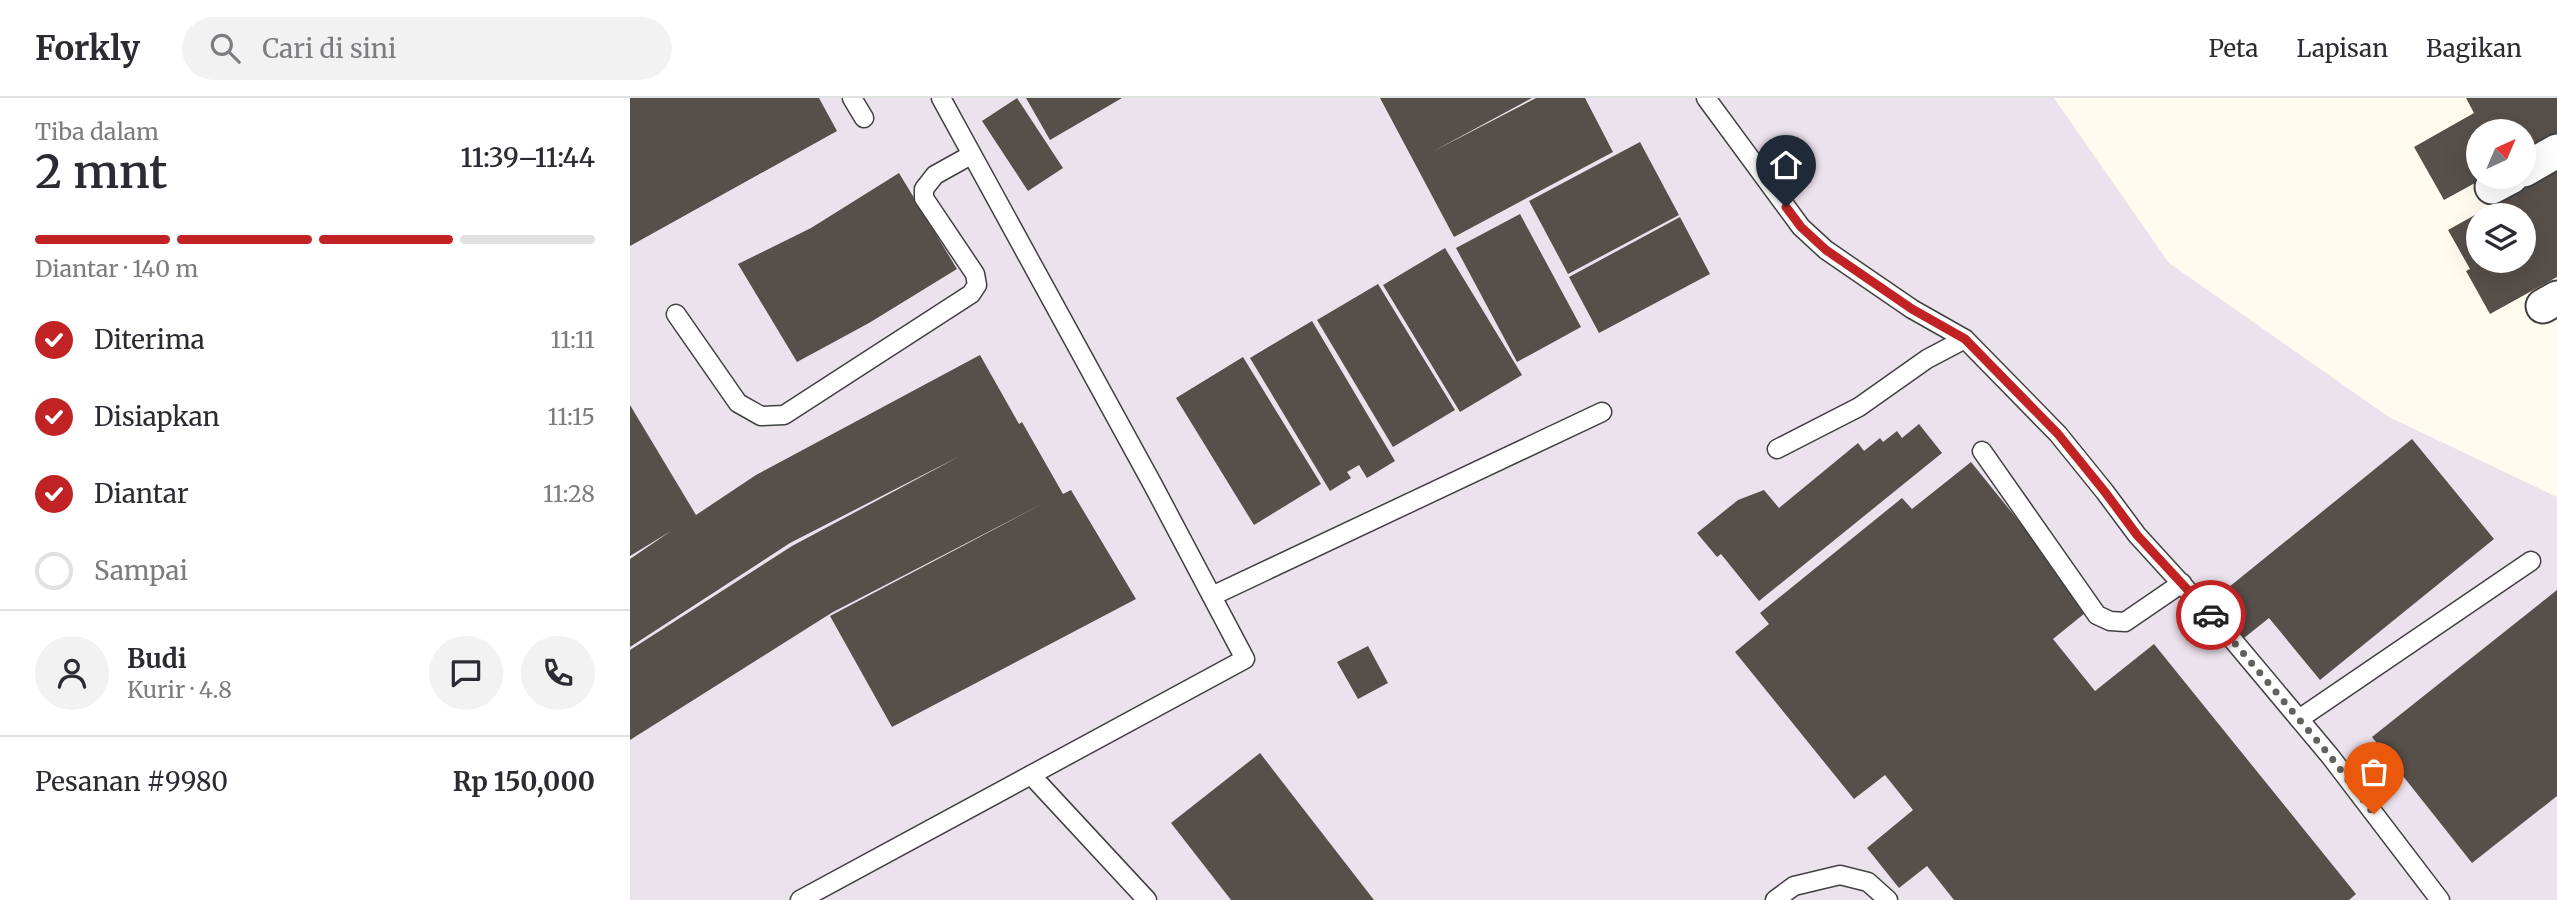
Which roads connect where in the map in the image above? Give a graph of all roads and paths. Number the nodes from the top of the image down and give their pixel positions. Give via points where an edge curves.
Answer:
1 (852, 98) edge
2 (940, 98) edge
3 (1706, 98) edge
4 (864, 118) dead end
5 (2557, 151) edge
6 (971, 155) junction
7 (2536, 163) edge
8 (676, 314) dead end
9 (1965, 339) junction
10 (1602, 412) dead end
11 (1777, 449) dead end
12 (1982, 451) dead end
13 (2531, 561) dead end
14 (2182, 583) junction
15 (1212, 596) junction
16 (2300, 719) junction
17 (1031, 775) junction
18 (800, 900) edge
19 (1147, 900) edge
20 (1775, 900) edge
21 (1888, 900) edge
22 (2440, 900) edge

1 - 4 lane
2 - 6 lane
3 - 9 lane via 1801,227 1826,250 1912,309
5 - 7 street
6 - 8 lane via 935,176 924,189 924,198 975,274 977,285 971,294 784,415 761,416 738,403
6 - 15 lane
9 - 11 lane via 1927,359 1859,407
9 - 14 lane via 2058,434 2137,535
10 - 15 lane
12 - 14 lane via 2097,615 2125,622
13 - 16 lane
14 - 16 lane
15 - 17 lane via 1245,659
16 - 22 lane
17 - 18 lane
17 - 19 lane
20 - 21 lane via 1794,886 1840,875 1868,882

